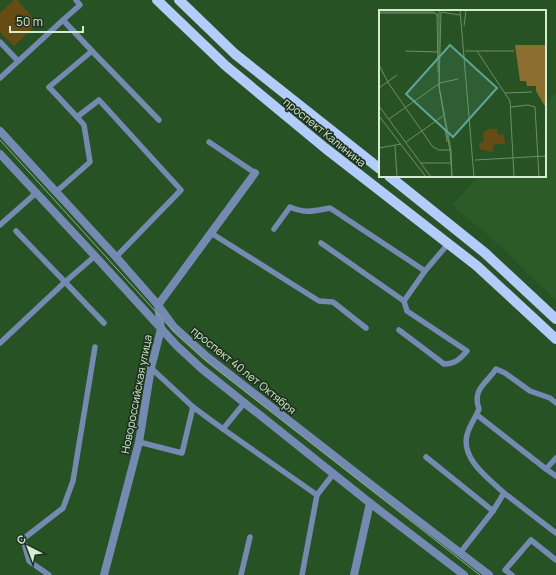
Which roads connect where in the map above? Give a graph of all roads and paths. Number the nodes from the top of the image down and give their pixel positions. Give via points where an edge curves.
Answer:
1 (76, 0) edge
2 (157, 0) edge
3 (179, 0) edge
4 (63, 20) junction
5 (0, 42) edge
6 (92, 51) junction
7 (18, 61) junction
8 (0, 78) edge
9 (77, 117) junction
10 (159, 120) dead end
11 (0, 131) edge
12 (209, 142) dead end
13 (0, 154) edge
14 (379, 168) edge
15 (254, 173) joint
16 (390, 177) edge
17 (57, 191) junction
18 (36, 193) junction
19 (0, 225) edge
20 (274, 229) dead end
21 (16, 231) dead end
22 (211, 233) junction
23 (321, 243) dead end
24 (448, 244) junction
25 (95, 256) junction
26 (116, 257) junction
27 (425, 271) junction
28 (65, 282) junction
29 (404, 301) junction
30 (158, 305) junction
31 (556, 319) edge
32 (104, 323) dead end
33 (366, 328) dead end
34 (161, 329) junction
35 (399, 330) dead end
36 (556, 339) edge
37 (0, 343) edge
38 (95, 347) dead end
39 (151, 368) junction
40 (245, 402) junction
41 (556, 403) edge
42 (193, 408) junction
43 (477, 415) junction
44 (223, 429) junction
45 (139, 442) junction
46 (426, 457) dead end
47 (556, 458) edge
48 (546, 468) junction
49 (334, 473) junction
50 (556, 476) edge
51 (504, 493) junction
52 (317, 495) junction
53 (370, 503) junction
54 (493, 511) junction
55 (556, 533) edge
56 (250, 537) dead end
57 (460, 552) junction
58 (556, 560) edge
59 (49, 575) edge
60 (104, 575) edge
61 (241, 575) edge
62 (302, 575) edge
63 (354, 575) edge
64 (464, 575) edge
65 (489, 575) edge
66 (512, 575) edge

1 - 4 lane via 80,5
2 - 24 main road, проспект Калинина via 226,66 325,148
3 - 14 main road, проспект Калинина via 235,54
4 - 6 lane
4 - 7 lane
5 - 7 lane
6 - 9 lane via 49,87
6 - 10 lane
7 - 8 lane
9 - 17 lane via 84,125 90,162
9 - 26 lane via 99,100 181,190
11 - 17 street, проспект 40 лет Октября
12 - 15 lane
13 - 18 street
15 - 22 street
16 - 31 main road via 485,253
17 - 26 street, проспект 40 лет Октября
18 - 19 lane
18 - 25 street
20 - 27 lane via 290,207 312,212 330,208
21 - 28 lane
22 - 30 street
22 - 33 lane via 319,301 333,302
23 - 29 lane
24 - 27 lane
24 - 36 main road, проспект Калинина via 477,266
25 - 28 lane
25 - 34 street
26 - 30 street, проспект 40 лет Октября
27 - 29 lane
28 - 32 lane
28 - 37 lane
29 - 35 lane via 407,311 467,351 453,364 444,364
30 - 34 street, Новороссийская улица
30 - 57 street, проспект 40 лет Октября via 174,327 206,356
34 - 39 street, Новороссийская улица
34 - 40 street via 202,369
38 - 59 lane via 73,481 63,508 22,539 29,561
39 - 42 lane
39 - 45 street, Новороссийская улица
40 - 44 lane
40 - 49 street
41 - 43 lane via 550,398 530,391 496,369 477,393 480,409
42 - 44 lane
42 - 45 lane via 182,454
43 - 48 lane
43 - 51 lane via 467,434 466,447 471,460
44 - 52 lane
45 - 60 street, Новороссийская улица
46 - 54 lane
47 - 48 lane
48 - 50 lane
49 - 52 lane
49 - 53 street
51 - 54 lane
51 - 55 lane
52 - 62 lane
53 - 63 street
53 - 64 street
54 - 57 lane
56 - 61 lane
57 - 65 street, проспект 40 лет Октября
58 - 66 lane via 531,540 505,570

